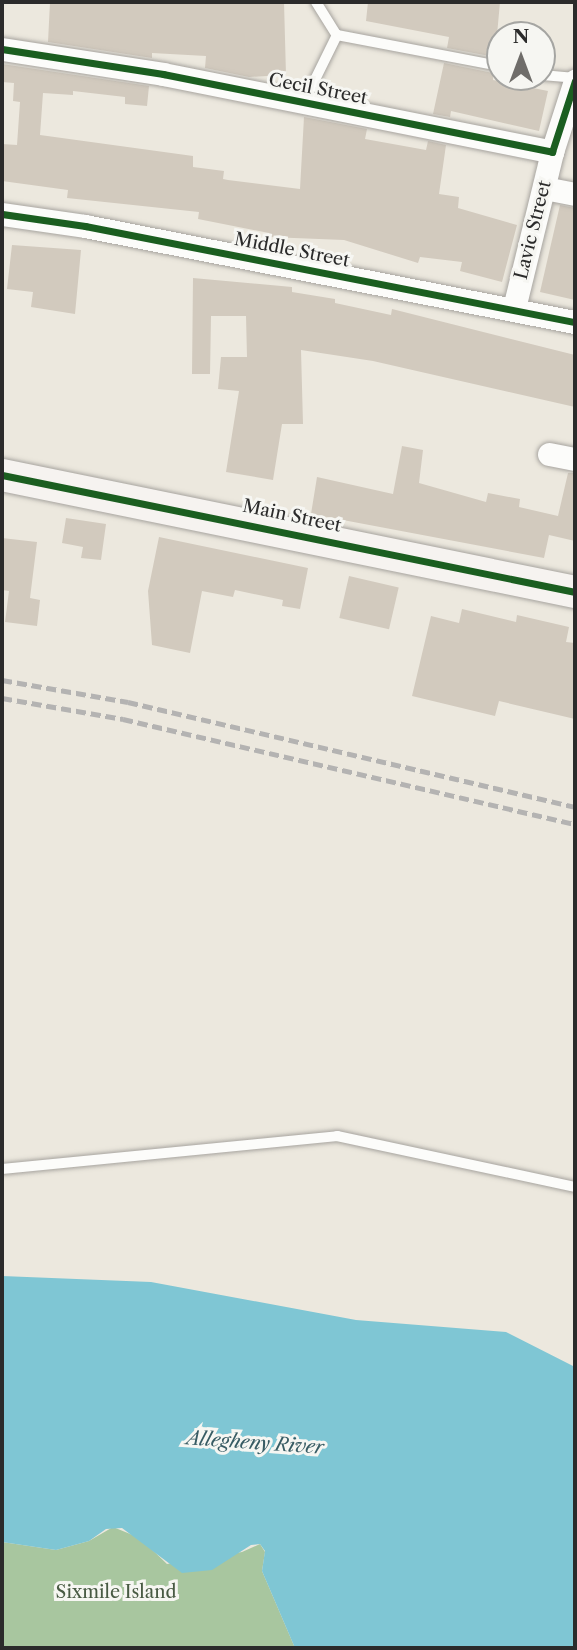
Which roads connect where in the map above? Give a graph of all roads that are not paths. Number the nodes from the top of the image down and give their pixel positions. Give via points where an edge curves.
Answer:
1 (316, 2) edge
2 (337, 35) junction
3 (2, 49) edge
4 (486, 63) edge
5 (556, 77) edge
6 (575, 80) edge
7 (304, 102) junction
8 (552, 152) junction
9 (544, 188) junction
10 (575, 194) edge
11 (2, 214) edge
12 (514, 309) junction
13 (575, 322) edge
14 (550, 454) dead end
15 (575, 459) edge
16 (2, 475) edge
17 (575, 592) edge
18 (2, 1169) edge
19 (575, 1187) edge

1 - 2 lane
2 - 4 lane
2 - 7 lane
3 - 7 street, Cecil Street
5 - 6 lane
6 - 8 street
7 - 8 street, Cecil Street
8 - 9 street, Lavic Street
9 - 10 street
9 - 12 street, Lavic Street
11 - 12 street, Middle Street
12 - 13 street, Middle Street
14 - 15 street
16 - 17 main road, Main Street
18 - 19 lane via 337,1136

